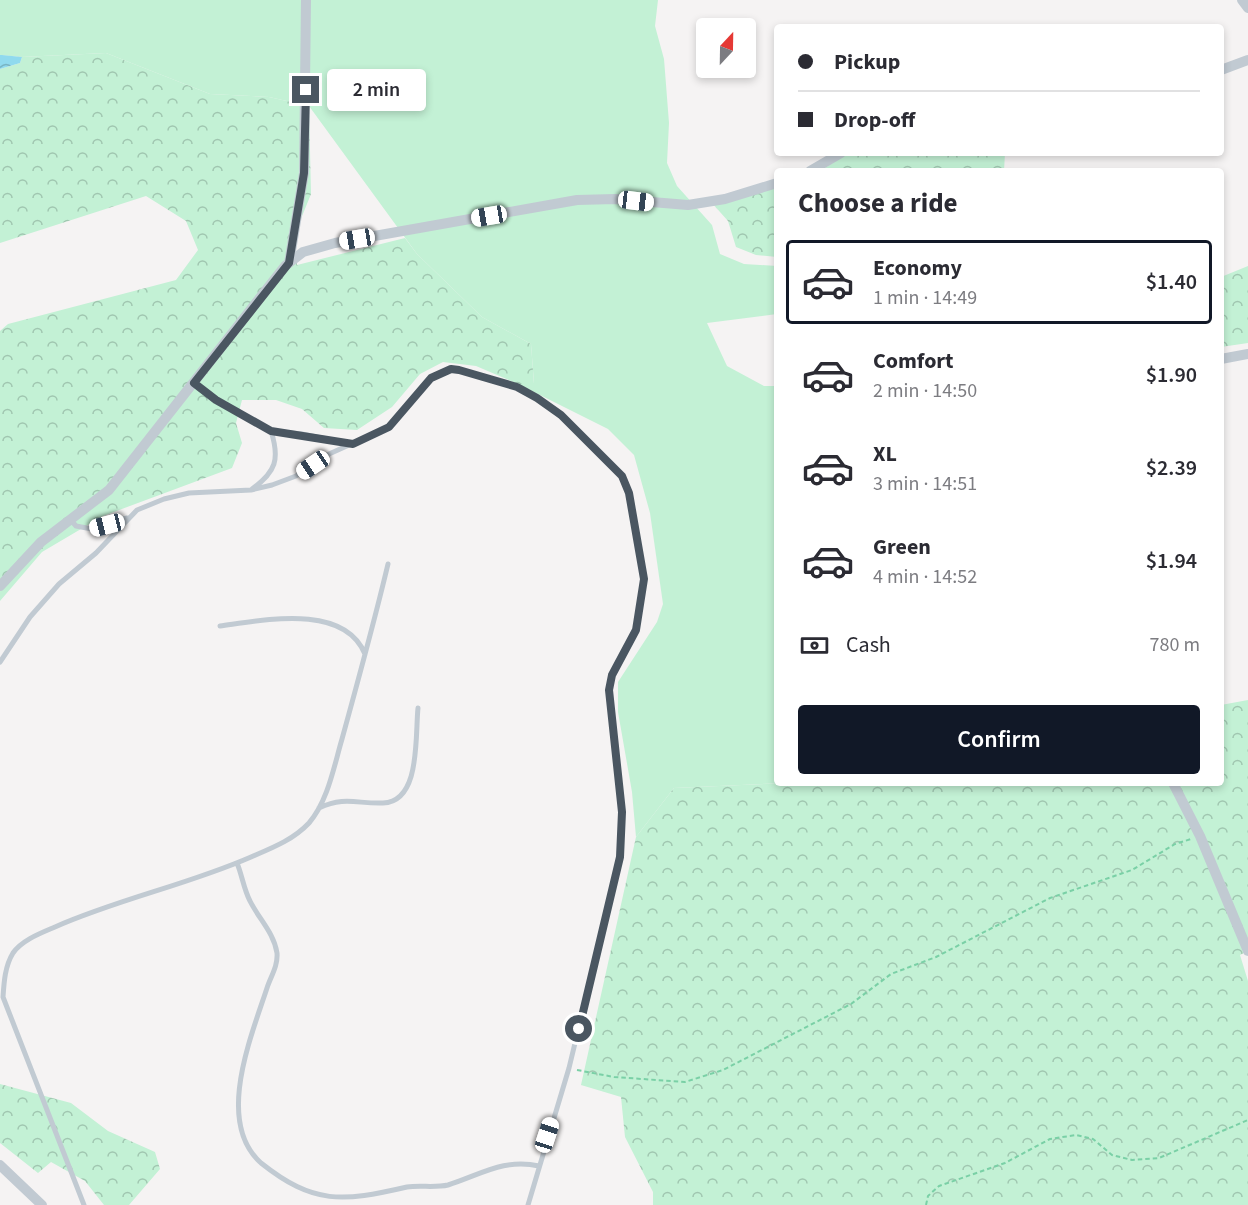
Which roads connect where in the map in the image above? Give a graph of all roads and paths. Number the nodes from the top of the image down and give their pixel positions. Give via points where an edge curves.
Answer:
1 (306, 0) edge
2 (1242, 0) edge
3 (1248, 8) edge
4 (1248, 60) edge
5 (1224, 68) edge
6 (836, 156) edge
7 (815, 168) edge
8 (774, 184) edge
9 (289, 263) junction
10 (1248, 354) edge
11 (1224, 358) edge
12 (194, 383) junction
13 (271, 431) junction
14 (353, 444) junction
15 (251, 490) junction
16 (128, 518) junction
17 (70, 519) junction
18 (388, 564) dead end
19 (0, 586) edge
20 (220, 626) dead end
21 (366, 655) junction
22 (0, 662) edge
23 (418, 708) dead end
24 (1175, 786) edge
25 (319, 808) junction
26 (1200, 836) junction
27 (237, 863) junction
28 (1248, 951) edge
29 (2, 974) edge
30 (569, 1068) junction
31 (1248, 1120) edge
32 (0, 1165) edge
33 (539, 1166) junction
34 (42, 1205) edge
35 (84, 1205) edge
36 (528, 1205) edge
37 (926, 1205) edge

1 - 9 street via 304,173
2 - 3 street
4 - 5 street
6 - 7 street
8 - 9 street via 688,205 577,200 335,243 303,252
9 - 12 street
10 - 11 street
12 - 13 lane
12 - 17 street via 109,490
13 - 14 lane
13 - 15 lane via 275,463 267,478
14 - 15 lane via 329,454 297,476
14 - 30 lane via 389,427 431,378 451,369 459,370 517,387 561,415 622,476 629,493 644,579 636,630 612,675 609,690 622,812 620,857
15 - 16 lane via 180,495 137,510
16 - 17 lane via 92,529 76,526
16 - 22 lane via 96,553 59,584 30,617
17 - 19 street via 41,542
18 - 21 lane
20 - 21 lane via 285,618 331,623 359,640
21 - 25 lane
23 - 25 lane via 411,778 405,794 396,801 349,799
24 - 26 street
25 - 27 lane via 297,834
26 - 28 street
26 - 30 path via 1175,844 1132,870 1050,898 936,957 891,974 852,1004 723,1070 684,1082 614,1077
27 - 29 lane via 33,936 14,952
27 - 33 lane via 249,900 271,935 277,954 238,1092 240,1133 250,1153 279,1179 303,1193 338,1199 447,1185 509,1163
29 - 35 lane via 3,997
30 - 33 lane
31 - 37 path via 1159,1158 1132,1160 1112,1155 1093,1139 1076,1135 1050,1139 1005,1163 939,1186 928,1196
32 - 34 street
33 - 36 lane

